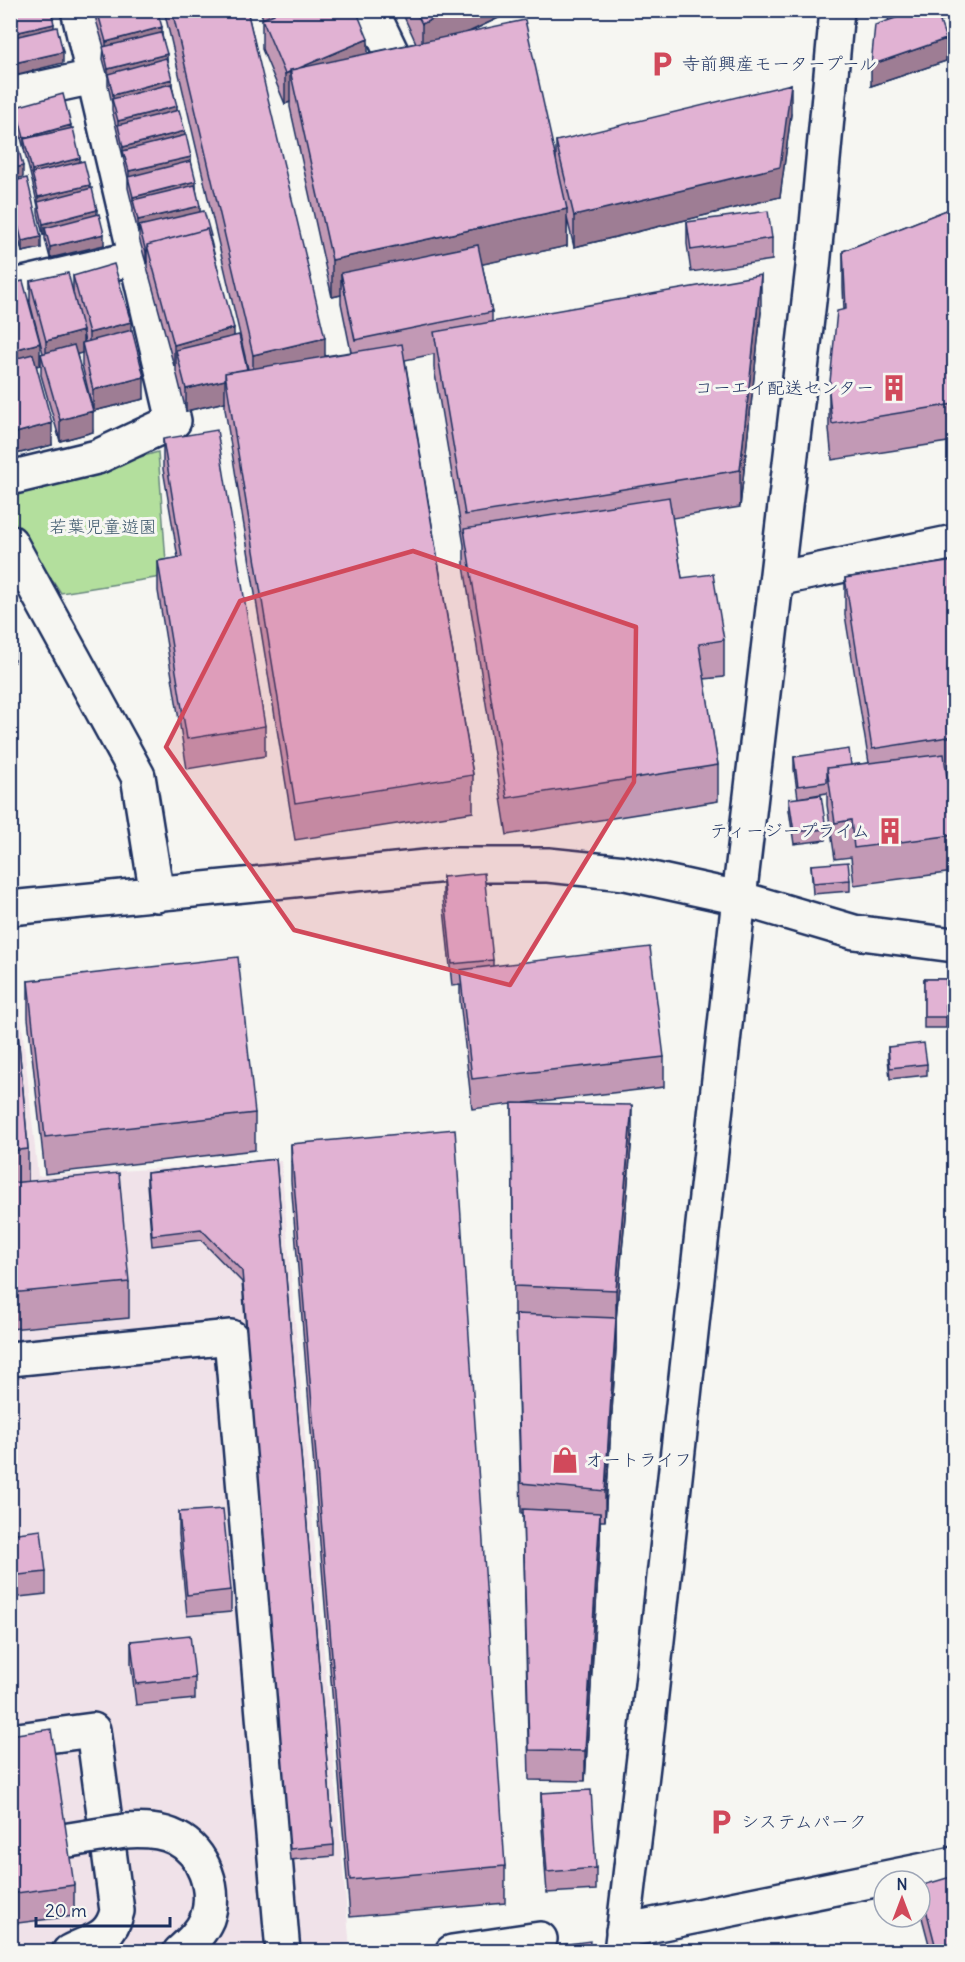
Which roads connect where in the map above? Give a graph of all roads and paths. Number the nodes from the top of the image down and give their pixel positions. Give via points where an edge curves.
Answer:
1 (78, 10) edge
2 (371, 10) edge
3 (837, 10) edge
4 (400, 70) edge
5 (93, 77) junction
6 (10, 95) edge
7 (135, 258) junction
8 (10, 287) edge
9 (10, 478) edge
10 (10, 542) edge
11 (954, 542) edge
12 (777, 579) junction
13 (157, 895) junction
14 (739, 898) junction
15 (10, 908) edge
16 (954, 945) edge
17 (10, 1359) edge
18 (10, 1741) edge
19 (116, 1832) junction
20 (63, 1840) edge
21 (954, 1864) edge
22 (540, 1939) dead end
23 (622, 1941) edge
24 (69, 1952) edge
25 (180, 1952) edge
26 (283, 1952) edge
27 (452, 1952) edge

1 - 5 street
2 - 4 street
3 - 12 street via 813,267
5 - 6 street
5 - 7 street
7 - 8 street
7 - 9 street via 174,421 97,458
10 - 13 street via 138,776
11 - 12 street
12 - 14 street
13 - 14 street via 446,865 548,865 625,873
13 - 15 street
14 - 16 street via 854,932
14 - 23 street
17 - 26 street via 231,1337
18 - 19 street via 93,1730
19 - 20 street, bridge
19 - 24 street via 115,1922 101,1937
19 - 25 street via 150,1831 176,1838 193,1851 204,1869 211,1899 206,1920 192,1942
21 - 23 street
22 - 27 street

